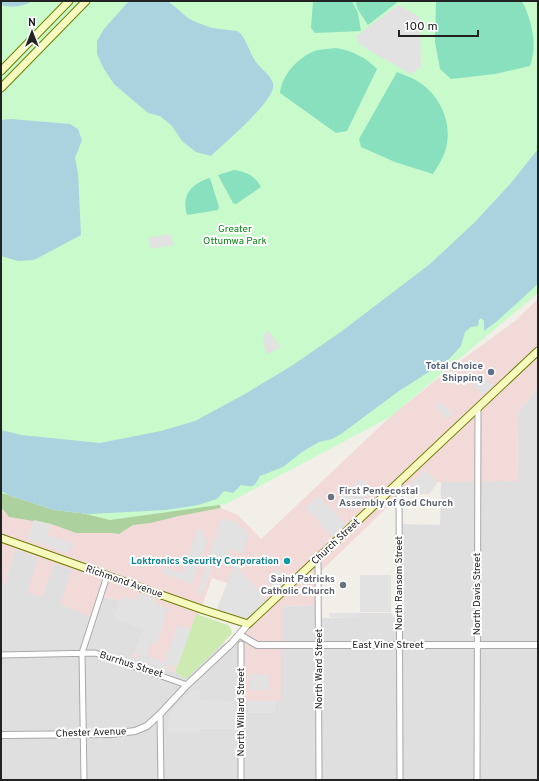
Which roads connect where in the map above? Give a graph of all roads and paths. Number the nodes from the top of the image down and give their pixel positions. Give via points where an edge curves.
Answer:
1 (70, 1) edge
2 (86, 1) edge
3 (1, 71) edge
4 (1, 88) edge
5 (538, 351) edge
6 (478, 408) junction
7 (399, 483) junction
8 (1, 538) edge
9 (318, 558) junction
10 (107, 576) junction
11 (248, 624) junction
12 (240, 635) junction
13 (241, 644) dead end
14 (319, 645) junction
15 (400, 645) junction
16 (477, 645) junction
17 (538, 645) edge
18 (82, 653) junction
19 (1, 655) edge
20 (187, 685) junction
21 (160, 714) junction
22 (1, 735) edge
23 (84, 735) junction
24 (84, 780) edge
25 (161, 780) edge
26 (241, 780) edge
27 (319, 780) edge
28 (400, 780) edge
29 (477, 780) edge

1 - 3 main road
2 - 4 main road
5 - 6 main road, Church Street
6 - 7 main road, Church Street
6 - 16 street, North Davis Street
7 - 9 main road, Church Street
7 - 15 street, North Ransom Street
8 - 10 main road, Richmond Avenue
9 - 11 main road, Church Street
9 - 14 street, North Ward Street
10 - 11 main road, Richmond Avenue
10 - 18 street
11 - 12 street, Church Street
12 - 14 street, East Vine Street via 257,644
12 - 20 street, Church Street
13 - 26 street, North Willard Street
14 - 15 street, East Vine Street
14 - 27 street, North Ward Street
15 - 16 street, East Vine Street
15 - 28 street, North Ransom Street
16 - 17 street, East Vine Street
16 - 29 street, North Davis Street
18 - 19 street, Burrhus Street
18 - 20 street, Burrhus Street via 95,653
18 - 23 street
20 - 21 street, Chester Avenue
21 - 23 street, Chester Avenue via 147,726 135,731
21 - 25 street
22 - 23 street, Chester Avenue
23 - 24 street

